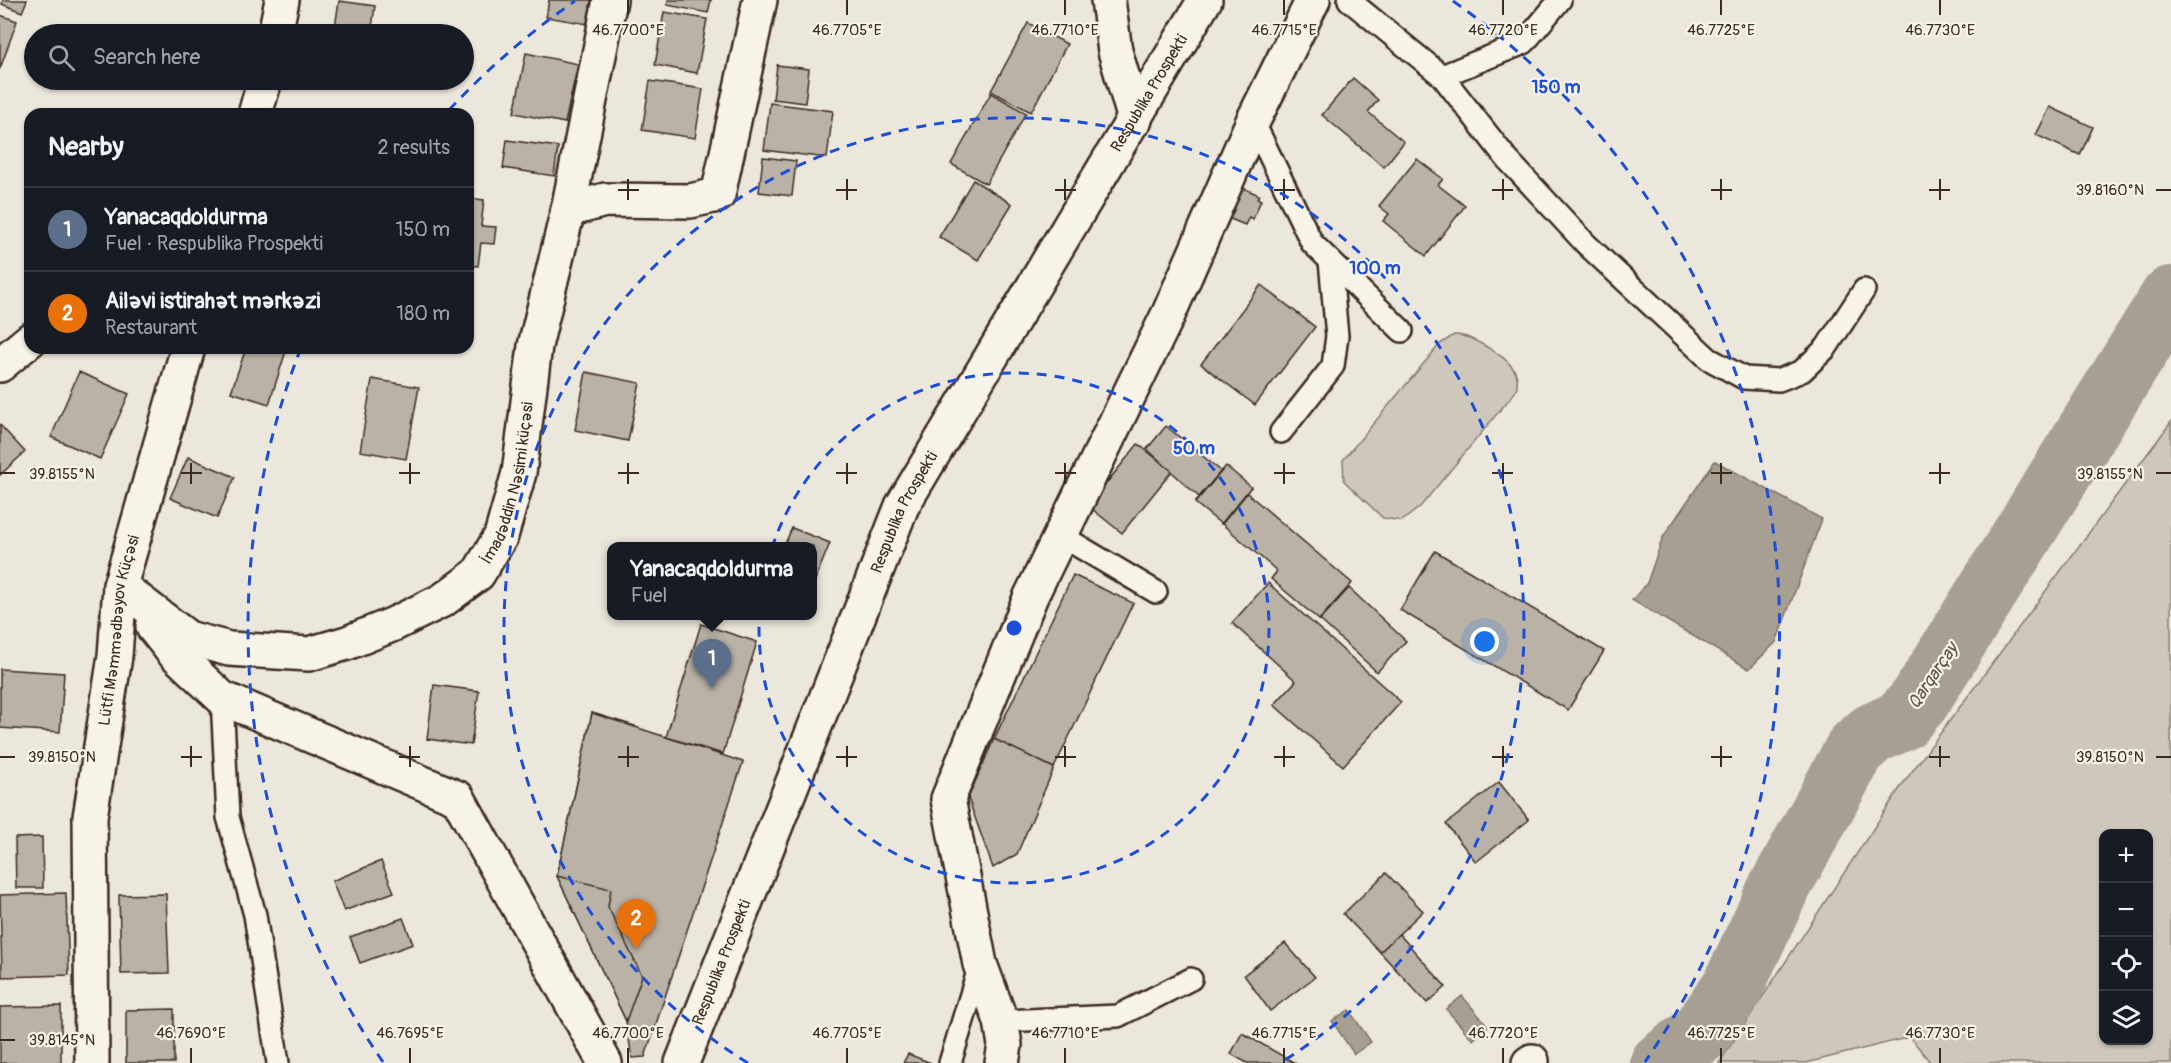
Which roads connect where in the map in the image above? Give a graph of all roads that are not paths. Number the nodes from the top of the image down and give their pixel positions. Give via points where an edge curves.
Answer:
1 (282, 0) edge
2 (610, 0) edge
3 (760, 0) edge
4 (1108, 0) edge
5 (1205, 0) edge
6 (1313, 0) edge
7 (1349, 0) edge
8 (1560, 0) edge
9 (277, 24) edge
10 (1442, 75) junction
11 (262, 90) edge
12 (257, 108) edge
13 (1135, 120) junction
14 (1253, 121) junction
15 (568, 210) junction
16 (1330, 261) junction
17 (1864, 290) dead end
18 (1402, 331) dead end
19 (24, 345) edge
20 (186, 354) edge
21 (0, 365) edge
22 (1281, 432) dead end
23 (1060, 535) junction
24 (120, 586) junction
25 (1156, 592) dead end
26 (222, 698) junction
27 (980, 964) junction
28 (1191, 980) dead end
29 (1001, 1021) junction
30 (92, 1063) edge
31 (278, 1063) edge
32 (605, 1063) edge
33 (682, 1063) edge
34 (950, 1063) edge
35 (1002, 1063) edge

1 - 9 street
2 - 15 street, İmadəddin Nəsimi küçəsi
3 - 15 street via 718,195 690,201 605,200
4 - 13 street via 1115,51
5 - 13 street, Respublika Prospekti
6 - 14 street
7 - 10 lane
8 - 10 lane via 1524,43
10 - 17 lane via 1507,159 1587,245 1709,359 1744,378 1779,380 1802,371 1826,348
11 - 12 street
13 - 33 street, Respublika Prospekti via 902,506
14 - 16 lane via 1312,243
14 - 23 street via 1169,313
15 - 24 street, İmadəddin Nəsimi küçəsi via 535,346 519,473 501,536 478,574 443,600 394,624 309,654 229,649 188,638
16 - 18 lane
16 - 22 lane via 1337,336 1333,366
19 - 21 street
20 - 24 street, Lütfi Məmmədbəyov Küçəsi
23 - 25 lane
23 - 27 street via 948,799
24 - 26 street via 173,652
24 - 30 street, Lütfi Məmmədbəyov Küçəsi via 115,656 90,817
26 - 31 lane via 228,817 255,915
26 - 32 street via 458,798
27 - 29 street
27 - 34 lane
28 - 29 lane via 1118,1016
29 - 35 street via 1005,1045

